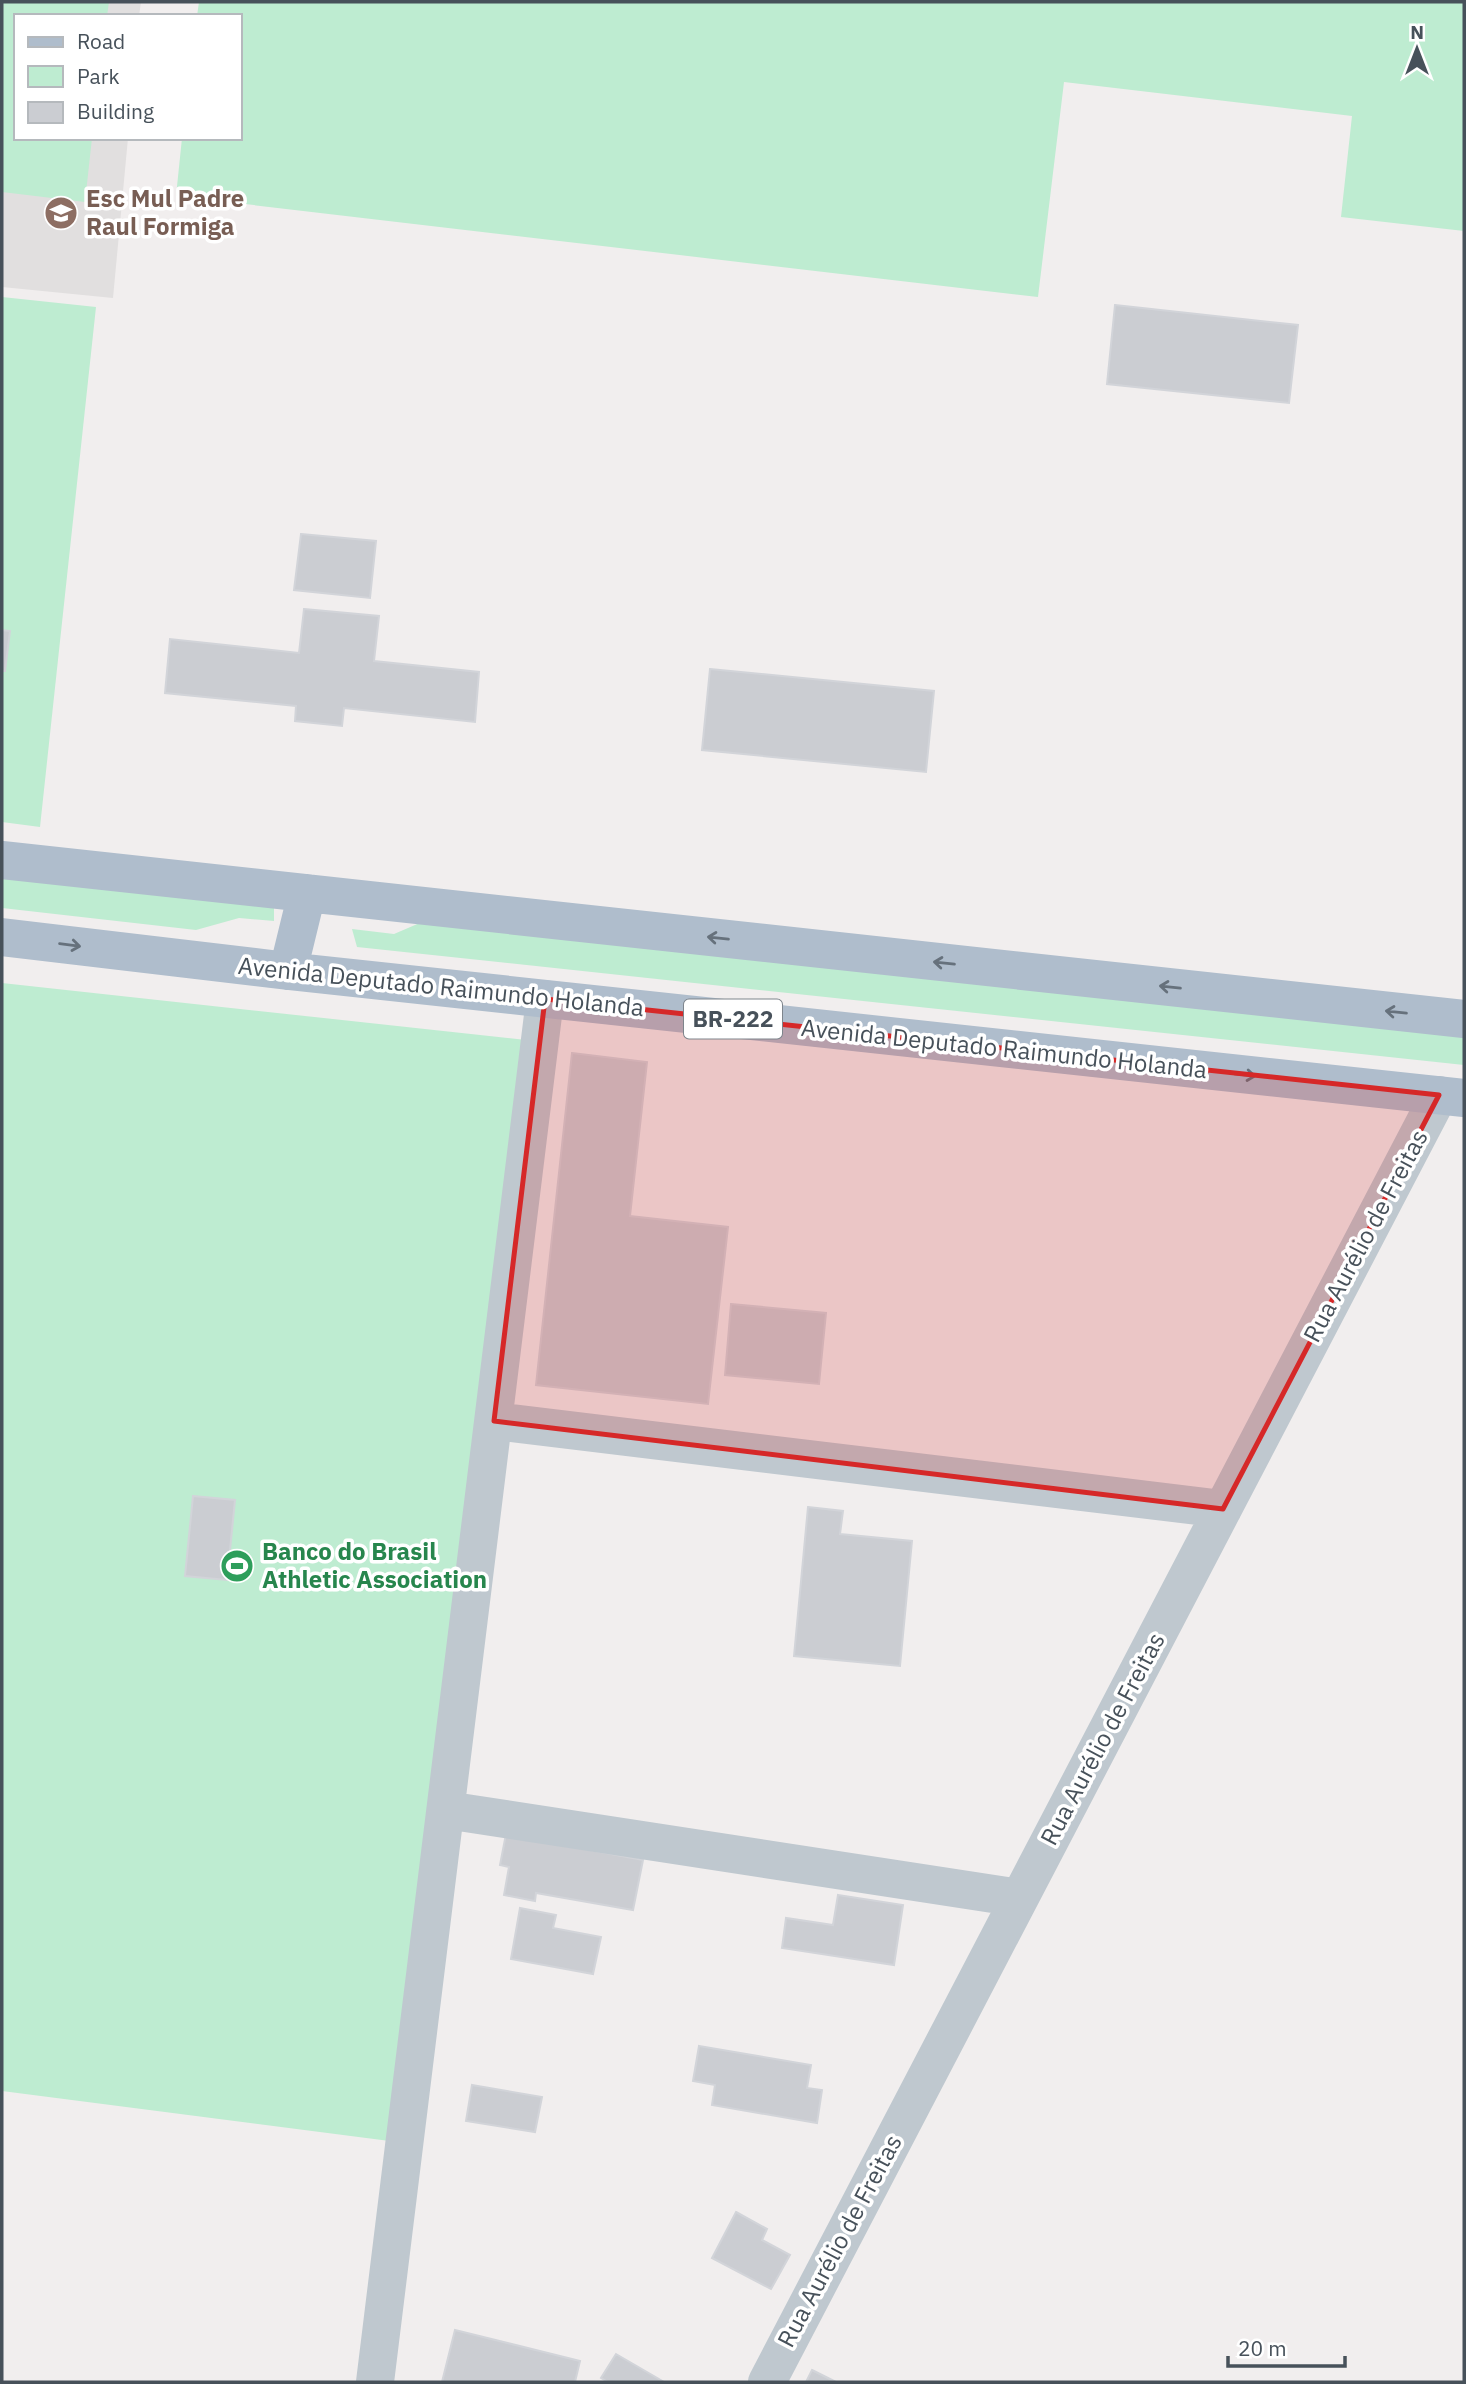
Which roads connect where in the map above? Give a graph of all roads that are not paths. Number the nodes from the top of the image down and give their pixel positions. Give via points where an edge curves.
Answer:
1 (2, 860) edge
2 (307, 893) junction
3 (2, 937) edge
4 (288, 971) junction
5 (545, 999) junction
6 (1464, 1019) edge
7 (1452, 1097) edge
8 (494, 1421) junction
9 (1223, 1509) junction
10 (446, 1810) junction
11 (1019, 1898) junction
12 (375, 2382) edge
13 (766, 2382) edge

1 - 2 main road
2 - 4 main road
6 -> 2 main road
3 -> 4 main road, Avenida Deputado Raimundo Holanda / BR-222
4 - 5 main road, Avenida Deputado Raimundo Holanda / BR-222
5 -> 7 main road, Avenida Deputado Raimundo Holanda / BR-222
5 - 8 street
7 - 9 street, Rua Aurélio de Freitas
8 - 9 street
8 - 10 street
9 - 11 street, Rua Aurélio de Freitas
10 - 11 street
10 - 12 street
11 - 13 street, Rua Aurélio de Freitas

